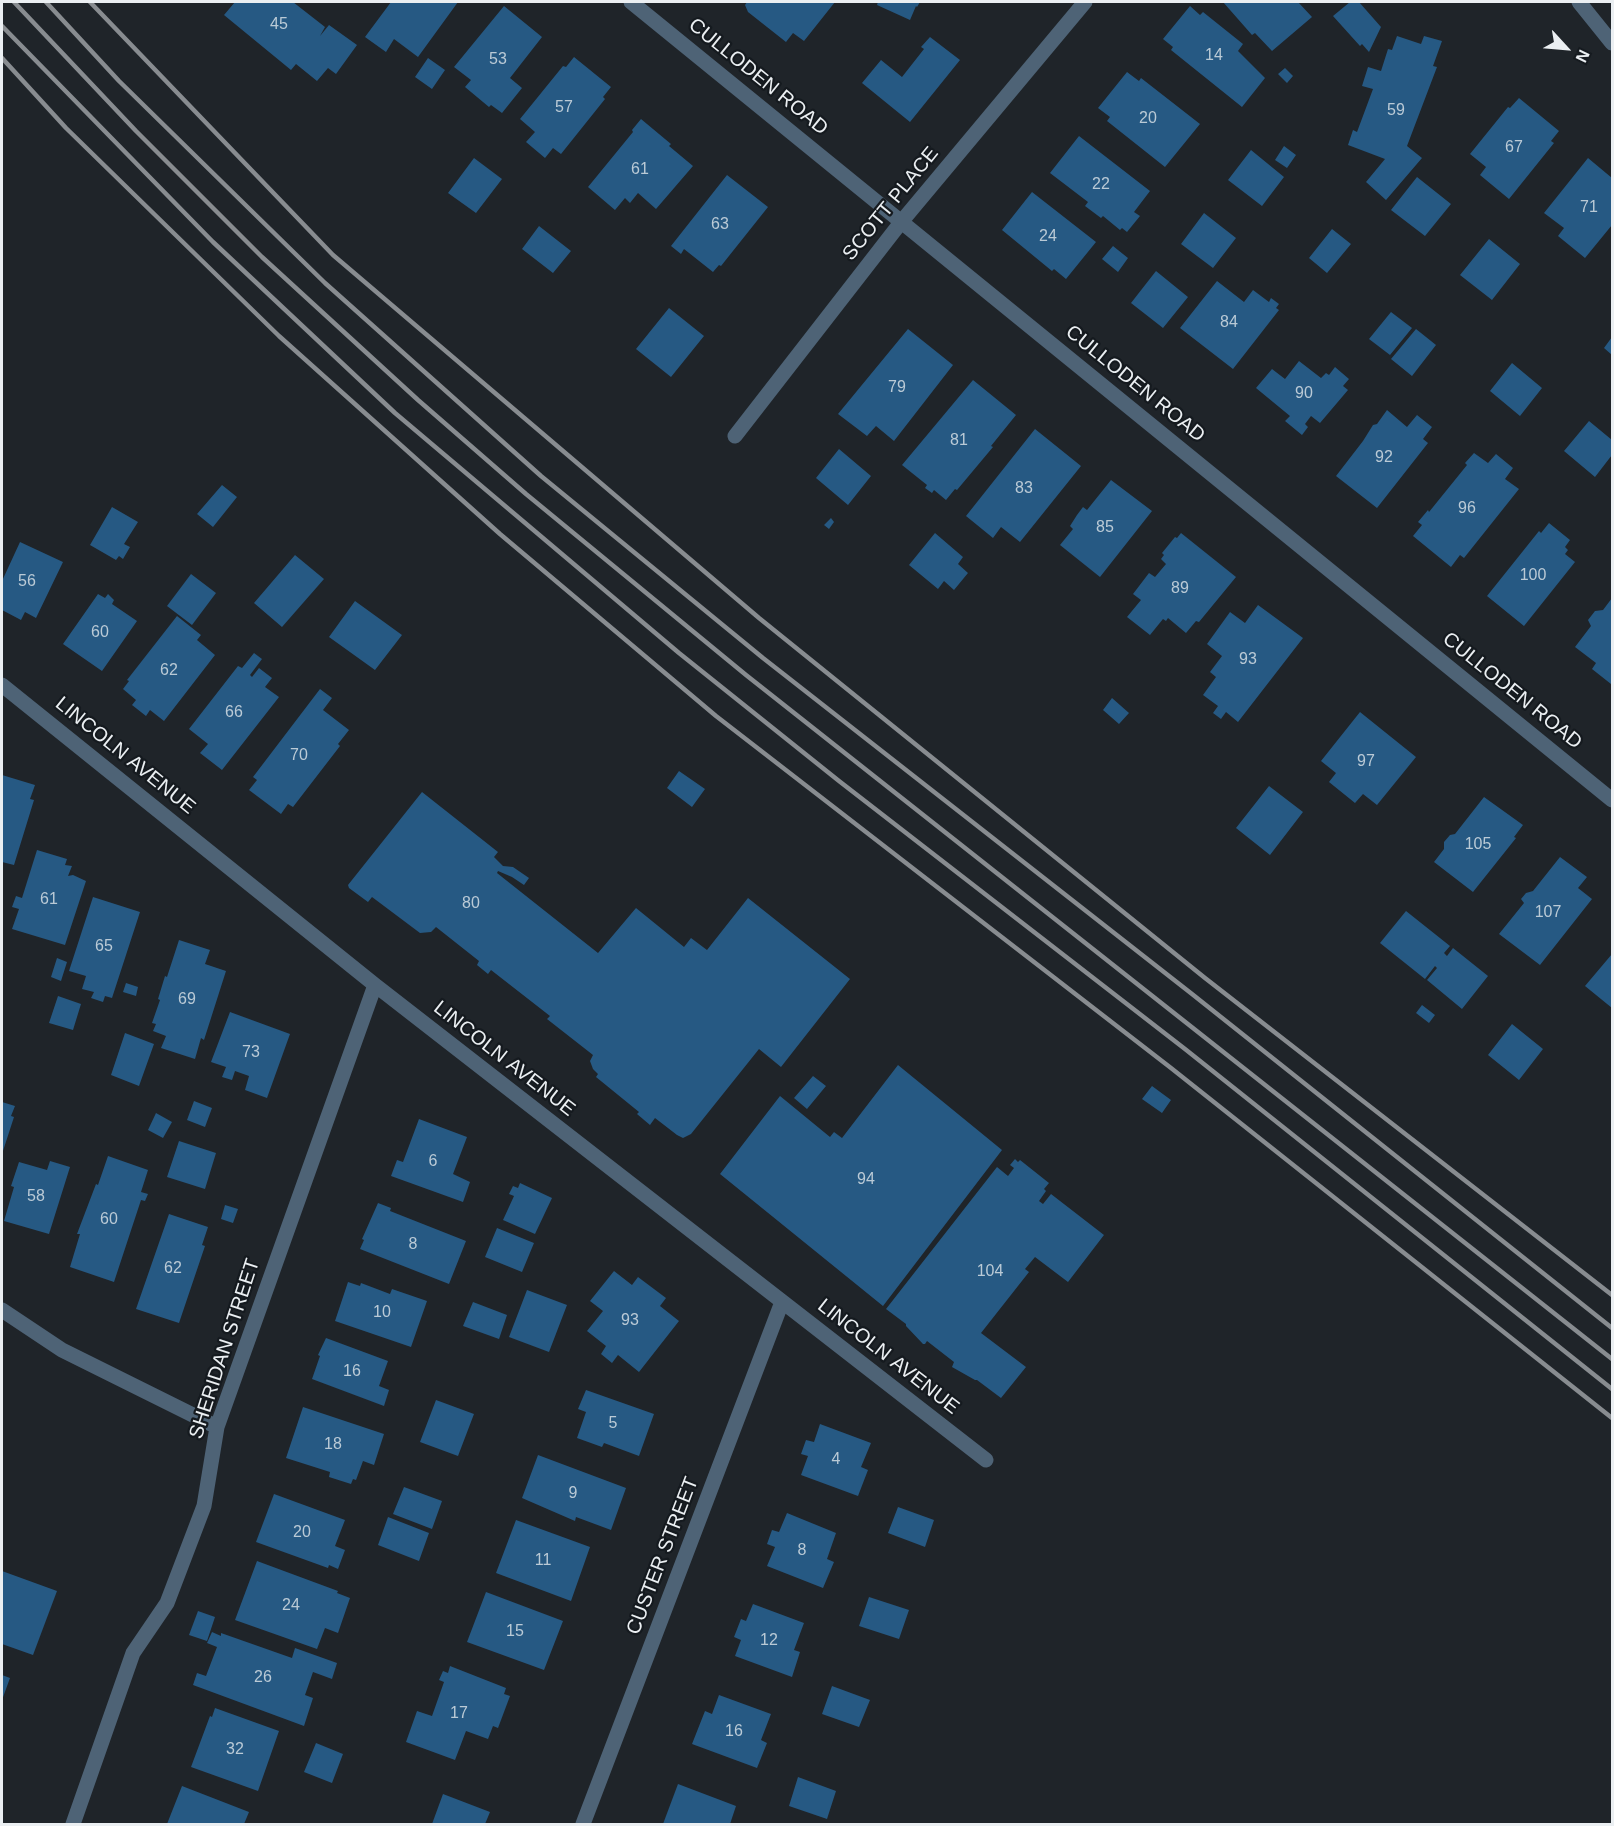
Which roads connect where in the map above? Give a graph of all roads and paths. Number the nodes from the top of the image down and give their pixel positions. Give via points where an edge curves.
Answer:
1 (631, 2) edge
2 (1085, 2) edge
3 (1579, 2) edge
4 (1612, 43) edge
5 (902, 221) junction
6 (735, 436) dead end
7 (2, 685) edge
8 (1612, 800) edge
9 (375, 985) junction
10 (782, 1302) junction
11 (2, 1310) edge
12 (217, 1427) junction
13 (987, 1460) dead end
14 (74, 1824) edge
15 (584, 1824) edge

1 - 5 street, CULLODEN ROAD
2 - 5 street, SCOTT PLACE
3 - 4 street
5 - 6 street, SCOTT PLACE
5 - 8 street, CULLODEN ROAD
7 - 9 street, LINCOLN AVENUE
9 - 10 street, LINCOLN AVENUE
9 - 12 street, SHERIDAN STREET
10 - 13 street, LINCOLN AVENUE
10 - 15 street, CUSTER STREET
11 - 12 street via 62,1350
12 - 14 street, SHERIDAN STREET via 204,1506 167,1603 133,1653

